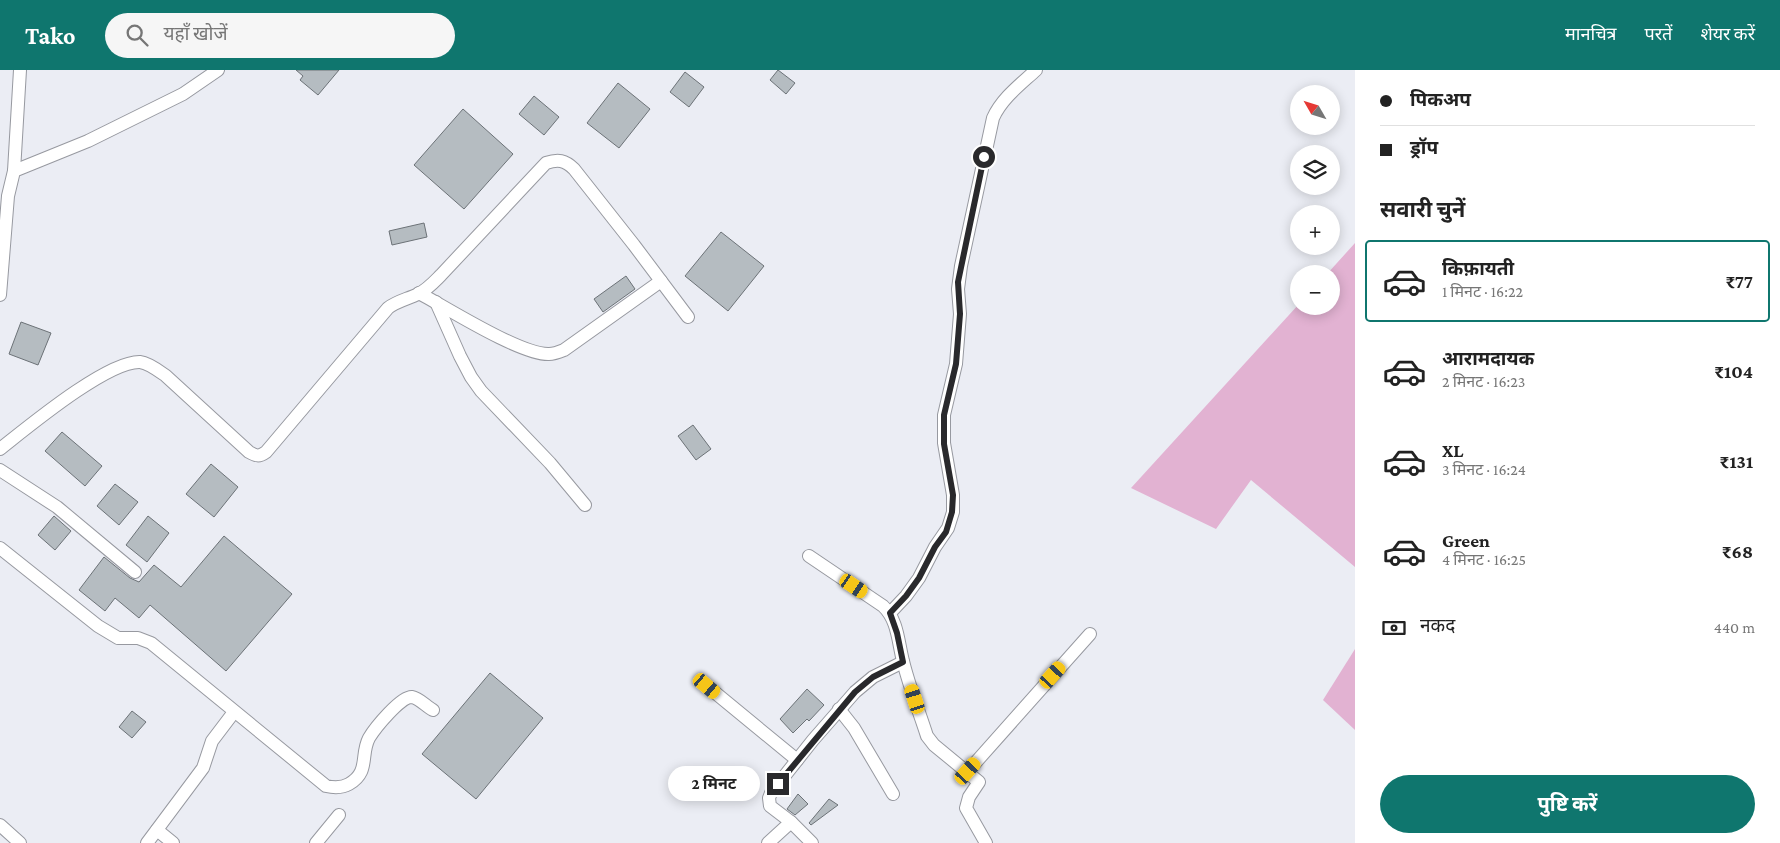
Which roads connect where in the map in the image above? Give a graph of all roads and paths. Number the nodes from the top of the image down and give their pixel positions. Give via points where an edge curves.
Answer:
1 (20, 70) edge
2 (218, 70) edge
3 (1036, 70) edge
4 (14, 171) junction
5 (661, 281) junction
6 (419, 293) junction
7 (0, 295) edge
8 (436, 302) junction
9 (688, 317) dead end
10 (0, 448) edge
11 (0, 470) edge
12 (585, 504) dead end
13 (0, 548) edge
14 (810, 556) dead end
15 (135, 572) dead end
16 (890, 613) junction
17 (1090, 634) dead end
18 (903, 662) junction
19 (707, 686) dead end
20 (839, 709) junction
21 (433, 710) dead end
22 (234, 712) junction
23 (797, 760) junction
24 (968, 771) junction
25 (893, 794) dead end
26 (339, 815) dead end
27 (791, 822) junction
28 (0, 826) edge
29 (157, 830) junction
30 (20, 843) edge
31 (147, 843) edge
32 (173, 843) edge
33 (316, 843) edge
34 (768, 843) edge
35 (812, 843) edge
36 (986, 843) edge

1 - 4 street
2 - 4 street via 184,94 88,141
3 - 16 street via 1006,98 993,118 961,266 956,364 944,415 944,444 954,500 951,520 910,591
4 - 7 street via 8,196
5 - 6 street via 574,169 558,160 546,163 441,276
5 - 8 street via 564,350 548,355 504,340
5 - 9 street
6 - 8 street
6 - 10 street via 388,308 261,456 249,452 166,376 142,362 116,367 66,398
8 - 12 street via 464,363 481,391
11 - 15 street via 57,507
13 - 22 street via 98,626 118,638 138,638 151,643
14 - 16 street
16 - 18 street
17 - 24 street
18 - 20 street via 873,677
18 - 24 street via 928,736 934,745
19 - 23 street
20 - 23 street
20 - 25 street
21 - 22 street via 412,697 404,700 369,738 360,774 344,787 334,788 321,783
22 - 29 street via 212,740 203,768
23 - 27 street via 769,798 770,806
24 - 36 street via 979,782 969,796 966,808
26 - 33 street
27 - 34 street
27 - 35 street
28 - 30 street
29 - 31 street
29 - 32 street

